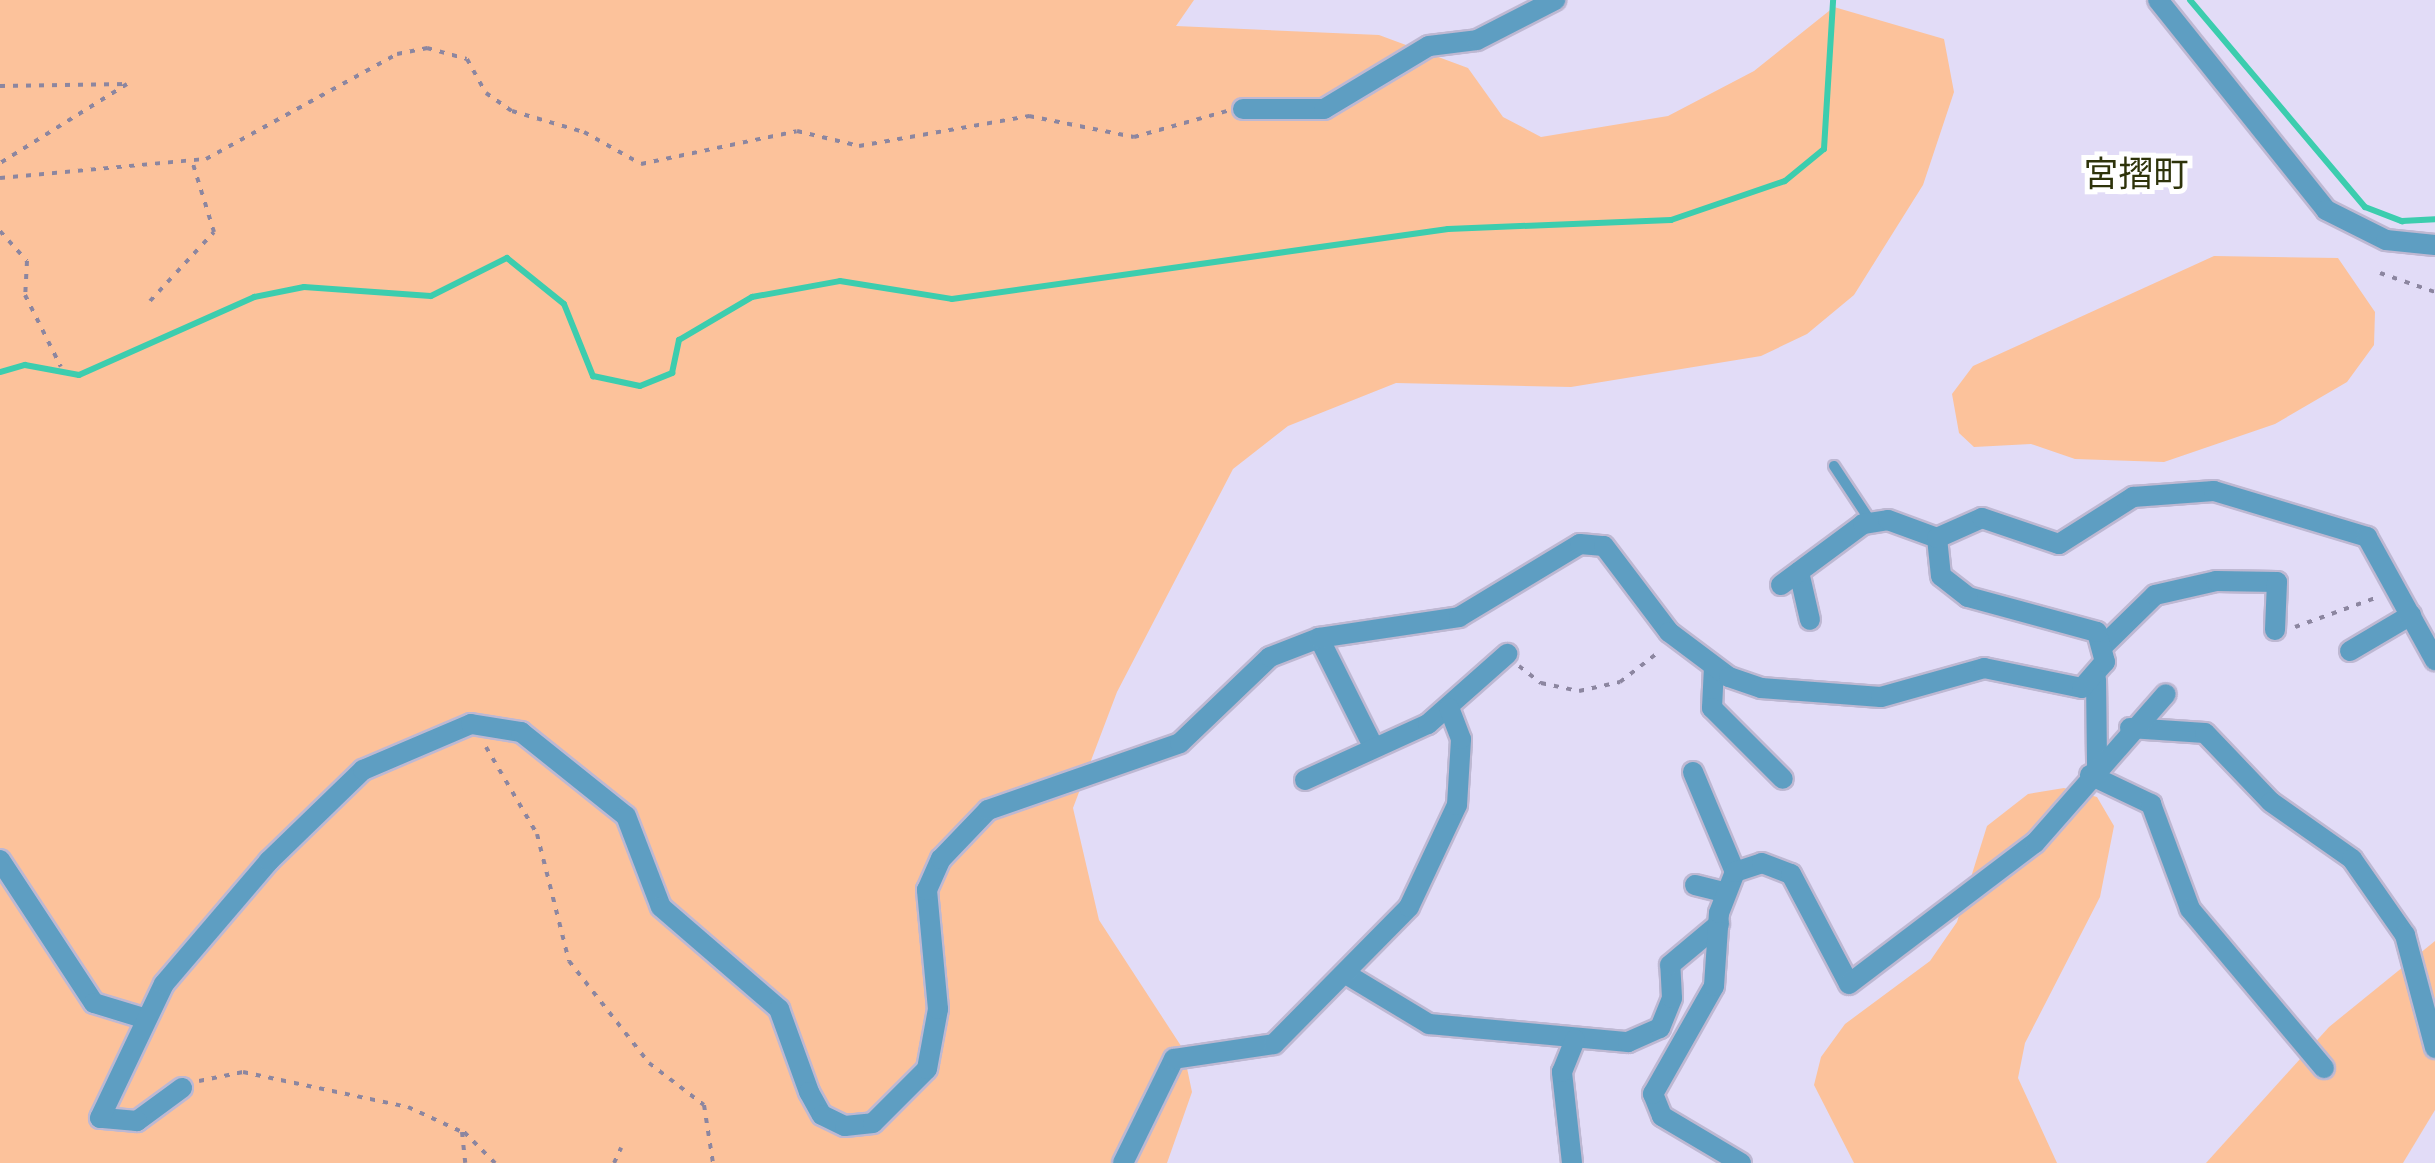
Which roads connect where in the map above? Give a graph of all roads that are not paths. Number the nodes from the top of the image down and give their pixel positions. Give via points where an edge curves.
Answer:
1 (1555, 0) edge
2 (2158, 0) edge
3 (1243, 109) road end
4 (2435, 245) edge
5 (1834, 466) dead end
6 (1871, 522) junction
7 (1937, 538) junction
8 (1799, 572) junction
9 (1781, 585) dead end
10 (2405, 617) junction
11 (1810, 620) dead end
12 (2275, 630) road end
13 (1319, 638) junction
14 (2104, 645) junction
15 (2350, 651) dead end
16 (1508, 654) road end
17 (2435, 660) edge
18 (1714, 667) junction
19 (2096, 679) junction
20 (2166, 694) dead end
21 (1449, 708) junction
22 (2130, 728) junction
23 (1372, 744) junction
24 (2093, 770) junction
25 (1693, 772) dead end
26 (1783, 779) dead end
27 (1306, 780) dead end
28 (0, 860) edge
29 (1735, 872) junction
30 (1695, 884) dead end
31 (1723, 892) junction
32 (1719, 924) junction
33 (1346, 974) junction
34 (143, 1018) junction
35 (1575, 1040) junction
36 (2435, 1048) edge
37 (2324, 1068) dead end
38 (182, 1088) road end
39 (1123, 1163) edge
40 (1572, 1163) edge
41 (1741, 1163) edge

1 - 3 street via 1477,40 1428,46 1324,109
2 - 4 street via 2326,210 2386,240
5 - 6 lane
6 - 7 street
6 - 8 street
7 - 10 street via 1982,518 2059,544 2133,496 2214,491 2358,531
7 - 14 street via 1933,557 1949,586 2090,628
8 - 9 street
8 - 11 street
10 - 15 street
10 - 17 street
12 - 14 street via 2278,582 2216,581 2155,595
13 - 18 street via 1459,617 1593,542 1613,554 1673,636
13 - 23 street
13 - 34 street via 1254,668 1180,744 1021,793 961,834 927,890 938,1009 927,1068 873,1123 846,1126 822,1115 780,1009 661,908 626,816 520,732 471,724 408,744 334,793 204,932
14 - 19 street
16 - 21 street
18 - 19 street via 1761,688 1863,697 1984,668 2082,688
18 - 26 street via 1712,708
19 - 24 street
20 - 22 street
21 - 23 street
21 - 33 street via 1462,775 1441,854 1408,907
22 - 24 street
22 - 36 street via 2206,733 2271,802 2352,860 2405,936
23 - 27 street
24 - 29 street via 2035,843 1849,984 1791,874 1762,863
24 - 37 street via 2151,804 2190,909
25 - 29 street
28 - 34 street via 94,1003
29 - 31 street
30 - 31 street
31 - 32 street
32 - 35 street via 1670,965 1672,998 1660,1028 1639,1041
32 - 41 street via 1714,986 1653,1094 1662,1116
33 - 35 street via 1417,1020
33 - 39 street via 1274,1044 1174,1059
34 - 38 street via 100,1118 137,1121
35 - 40 street via 1562,1072

